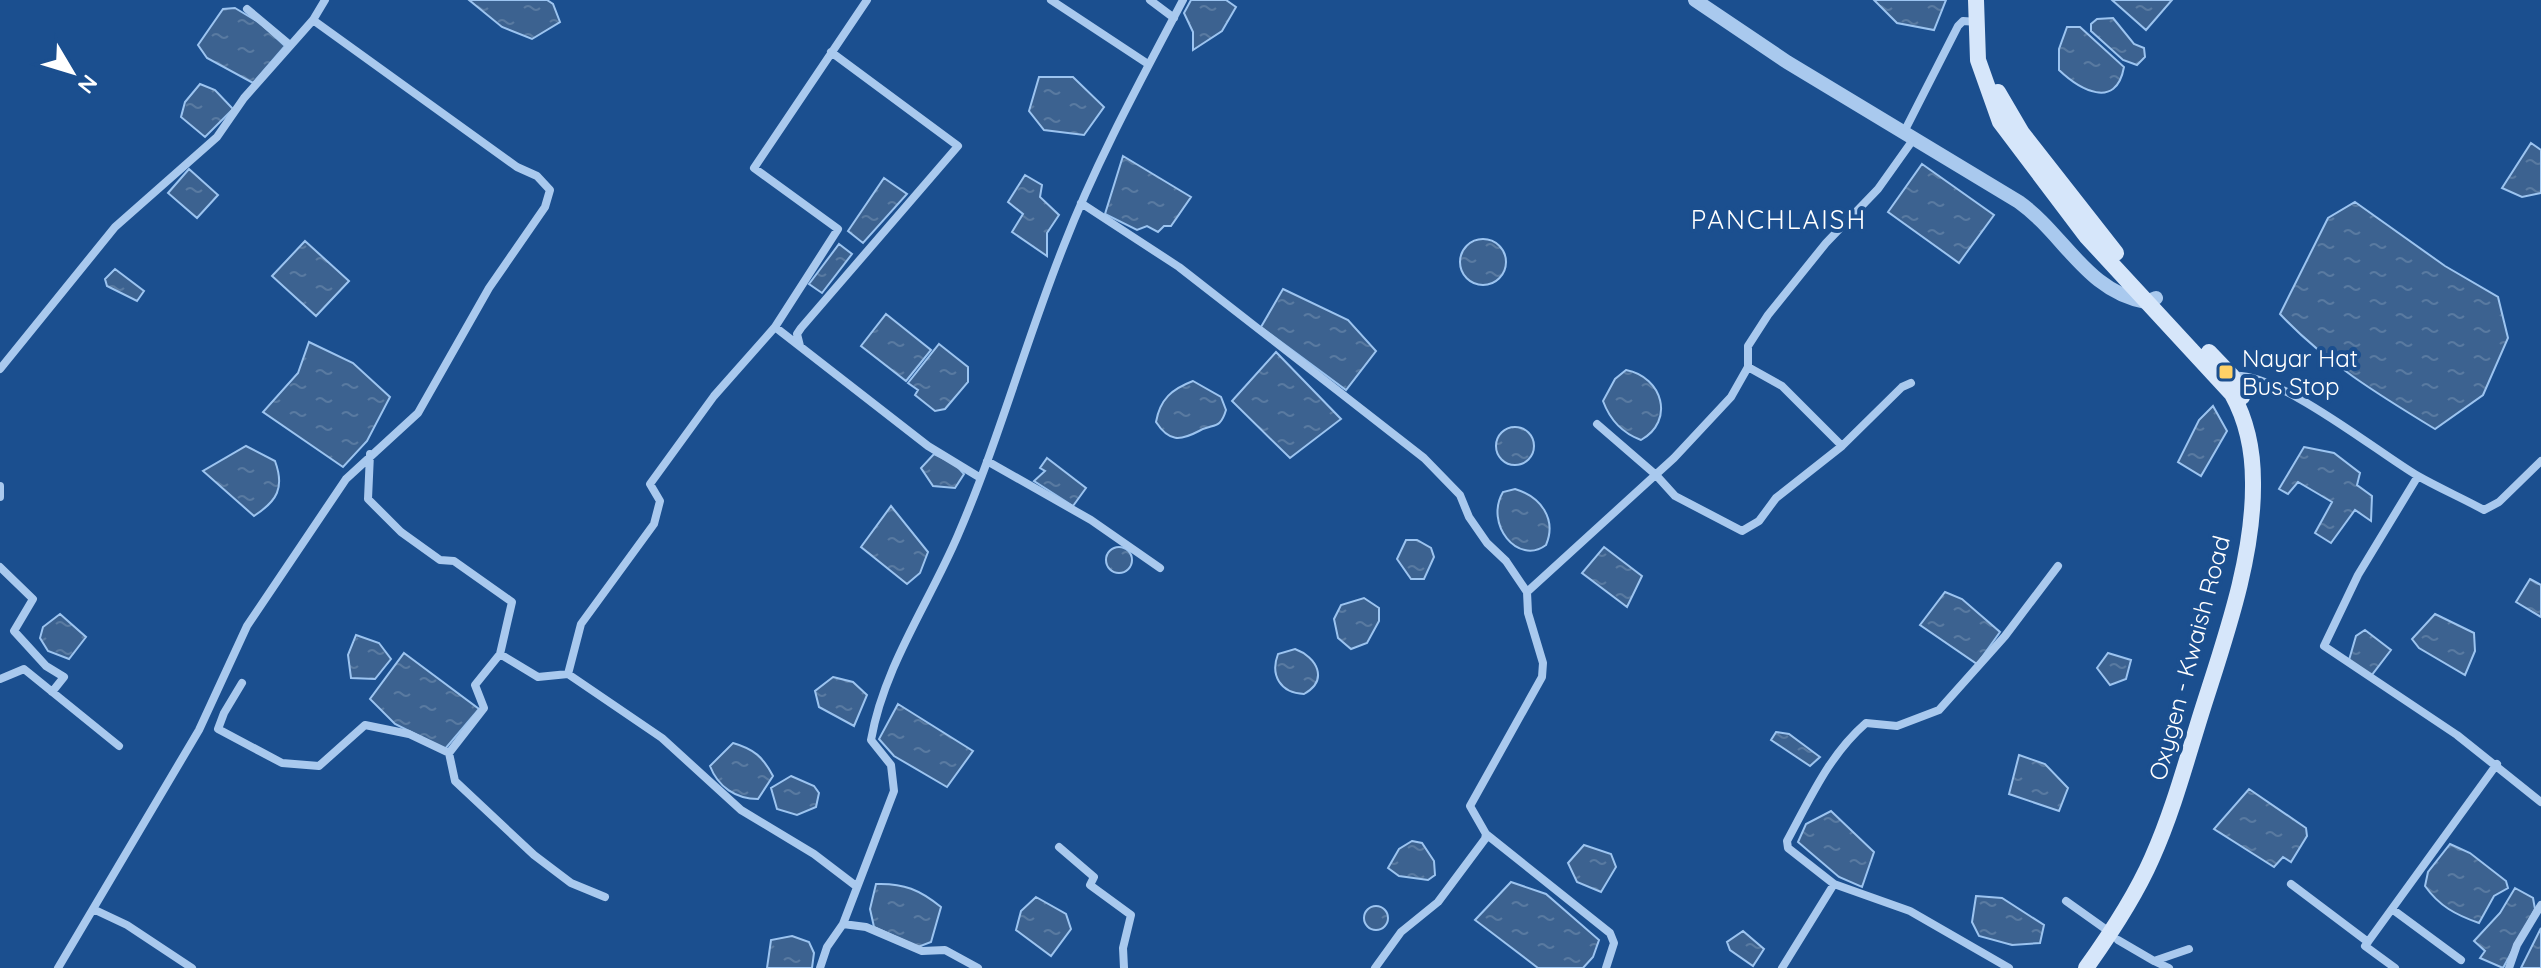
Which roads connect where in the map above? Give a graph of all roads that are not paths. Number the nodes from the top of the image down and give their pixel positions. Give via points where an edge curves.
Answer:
1 (325, 0) edge
2 (867, 0) edge
3 (1051, 0) edge
4 (1150, 0) edge
5 (1183, 0) edge
6 (1695, 0) edge
7 (1976, 0) edge
8 (1983, 0) edge
9 (247, 9) dead end
10 (1174, 18) junction
11 (313, 20) junction
12 (1978, 22) junction
13 (290, 45) junction
14 (831, 52) junction
15 (1148, 64) junction
16 (1910, 133) junction
17 (1081, 203) junction
18 (2151, 300) junction
19 (775, 327) junction
20 (800, 346) junction
21 (1748, 367) junction
22 (0, 369) edge
23 (2232, 376) junction
24 (1911, 383) dead end
25 (1597, 424) dead end
26 (1842, 446) junction
27 (370, 454) junction
28 (987, 461) junction
29 (2541, 461) edge
30 (1656, 475) junction
31 (2418, 476) junction
32 (979, 477) junction
33 (0, 486) edge
34 (0, 497) edge
35 (2058, 566) dead end
36 (0, 567) edge
37 (1160, 568) dead end
38 (1527, 592) junction
39 (500, 654) junction
40 (568, 674) junction
41 (0, 679) edge
42 (242, 683) dead end
43 (52, 692) junction
44 (119, 746) dead end
45 (449, 753) junction
46 (2497, 764) junction
47 (2541, 802) edge
48 (1486, 834) junction
49 (1059, 847) dead end
50 (1834, 884) junction
51 (2291, 884) dead end
52 (856, 886) junction
53 (605, 897) dead end
54 (2066, 901) dead end
55 (2541, 905) edge
56 (93, 909) junction
57 (2392, 909) junction
58 (843, 924) junction
59 (2115, 936) junction
60 (2368, 942) junction
61 (2189, 949) dead end
62 (2461, 960) dead end
63 (2154, 961) junction
64 (58, 968) edge
65 (192, 968) edge
66 (820, 968) edge
67 (978, 968) edge
68 (1124, 968) edge
69 (1375, 968) edge
70 (1606, 968) edge
71 (1782, 968) edge
72 (2009, 968) edge
73 (2086, 968) edge
74 (2097, 968) edge
75 (2169, 968) edge
76 (2395, 968) edge
77 (2509, 968) edge

1 - 11 street
2 - 14 street
3 - 15 street
4 - 10 street
5 - 10 street
6 - 16 street via 1787,62
7 - 12 main road, Oxygen - Kwaish Road
8 - 12 main road, Oxygen - Kwaish Road
9 - 13 street
10 - 15 street
11 - 13 street
11 - 27 street via 550,190 545,207 489,288 418,413
12 - 16 street via 1958,26
12 - 18 main road, Oxygen - Kwaish Road via 2010,115
13 - 22 street via 217,137 115,227
14 - 19 street via 754,168 838,229
14 - 20 street via 958,146 801,328
15 - 17 street
16 - 18 street via 2040,217 2109,291
16 - 21 street via 1878,189 1768,315 1748,346
17 - 28 street
17 - 38 street via 1179,267 1447,478 1487,543
18 - 23 main road, Oxygen - Kwaish Road
18 - 59 main road, Oxygen - Kwaish Road via 2232,394 2245,424 2253,483 2236,595 2177,795
19 - 20 street
19 - 40 street via 714,396 650,484 660,501 654,524 581,624
20 - 32 street via 928,446
21 - 26 street via 1782,386
21 - 30 street via 1731,397
23 - 31 street via 2255,376 2297,398
23 - 59 main road, Oxygen - Kwaish Road via 2251,419 2263,474 2257,545 2193,774 2157,868
24 - 26 street
25 - 30 street
26 - 30 street via 1742,531 1675,496
27 - 39 street via 368,499 440,560 454,561 512,602
27 - 56 street via 346,479 247,626 199,730
28 - 32 street
28 - 37 street via 1091,520
29 - 31 street via 2484,510
30 - 38 street
31 - 46 street via 2358,575 2324,646
32 - 52 street via 875,716 871,740 891,765 894,791
33 - 34 street
35 - 50 street via 1939,710 1897,726 1866,723 1831,762 1787,841 1788,848
36 - 43 street via 33,599 14,631 46,666 64,677
38 - 48 street via 1542,677 1470,806
39 - 40 street via 538,677
39 - 45 street via 475,685 484,708
40 - 52 street via 662,738 741,810
41 - 43 street via 24,669
42 - 45 street via 218,729 282,763 319,766 365,725 409,734
43 - 44 street
45 - 53 street via 455,781 534,855 571,883
46 - 47 street
46 - 57 street
48 - 69 street via 1438,902 1401,932
48 - 70 street via 1610,933 1614,943
49 - 68 street via 1094,877 1090,885 1131,915
50 - 71 street
50 - 72 street via 1910,911
51 - 60 street
52 - 58 street
54 - 59 street
55 - 77 street
56 - 64 street
56 - 65 street
57 - 60 street
57 - 62 street
58 - 66 street
58 - 67 street via 866,927 922,951 945,950
59 - 63 street
59 - 73 main road, Oxygen - Kwaish Road
59 - 74 main road, Oxygen - Kwaish Road
60 - 76 street via 2365,946
61 - 63 street
63 - 75 street

